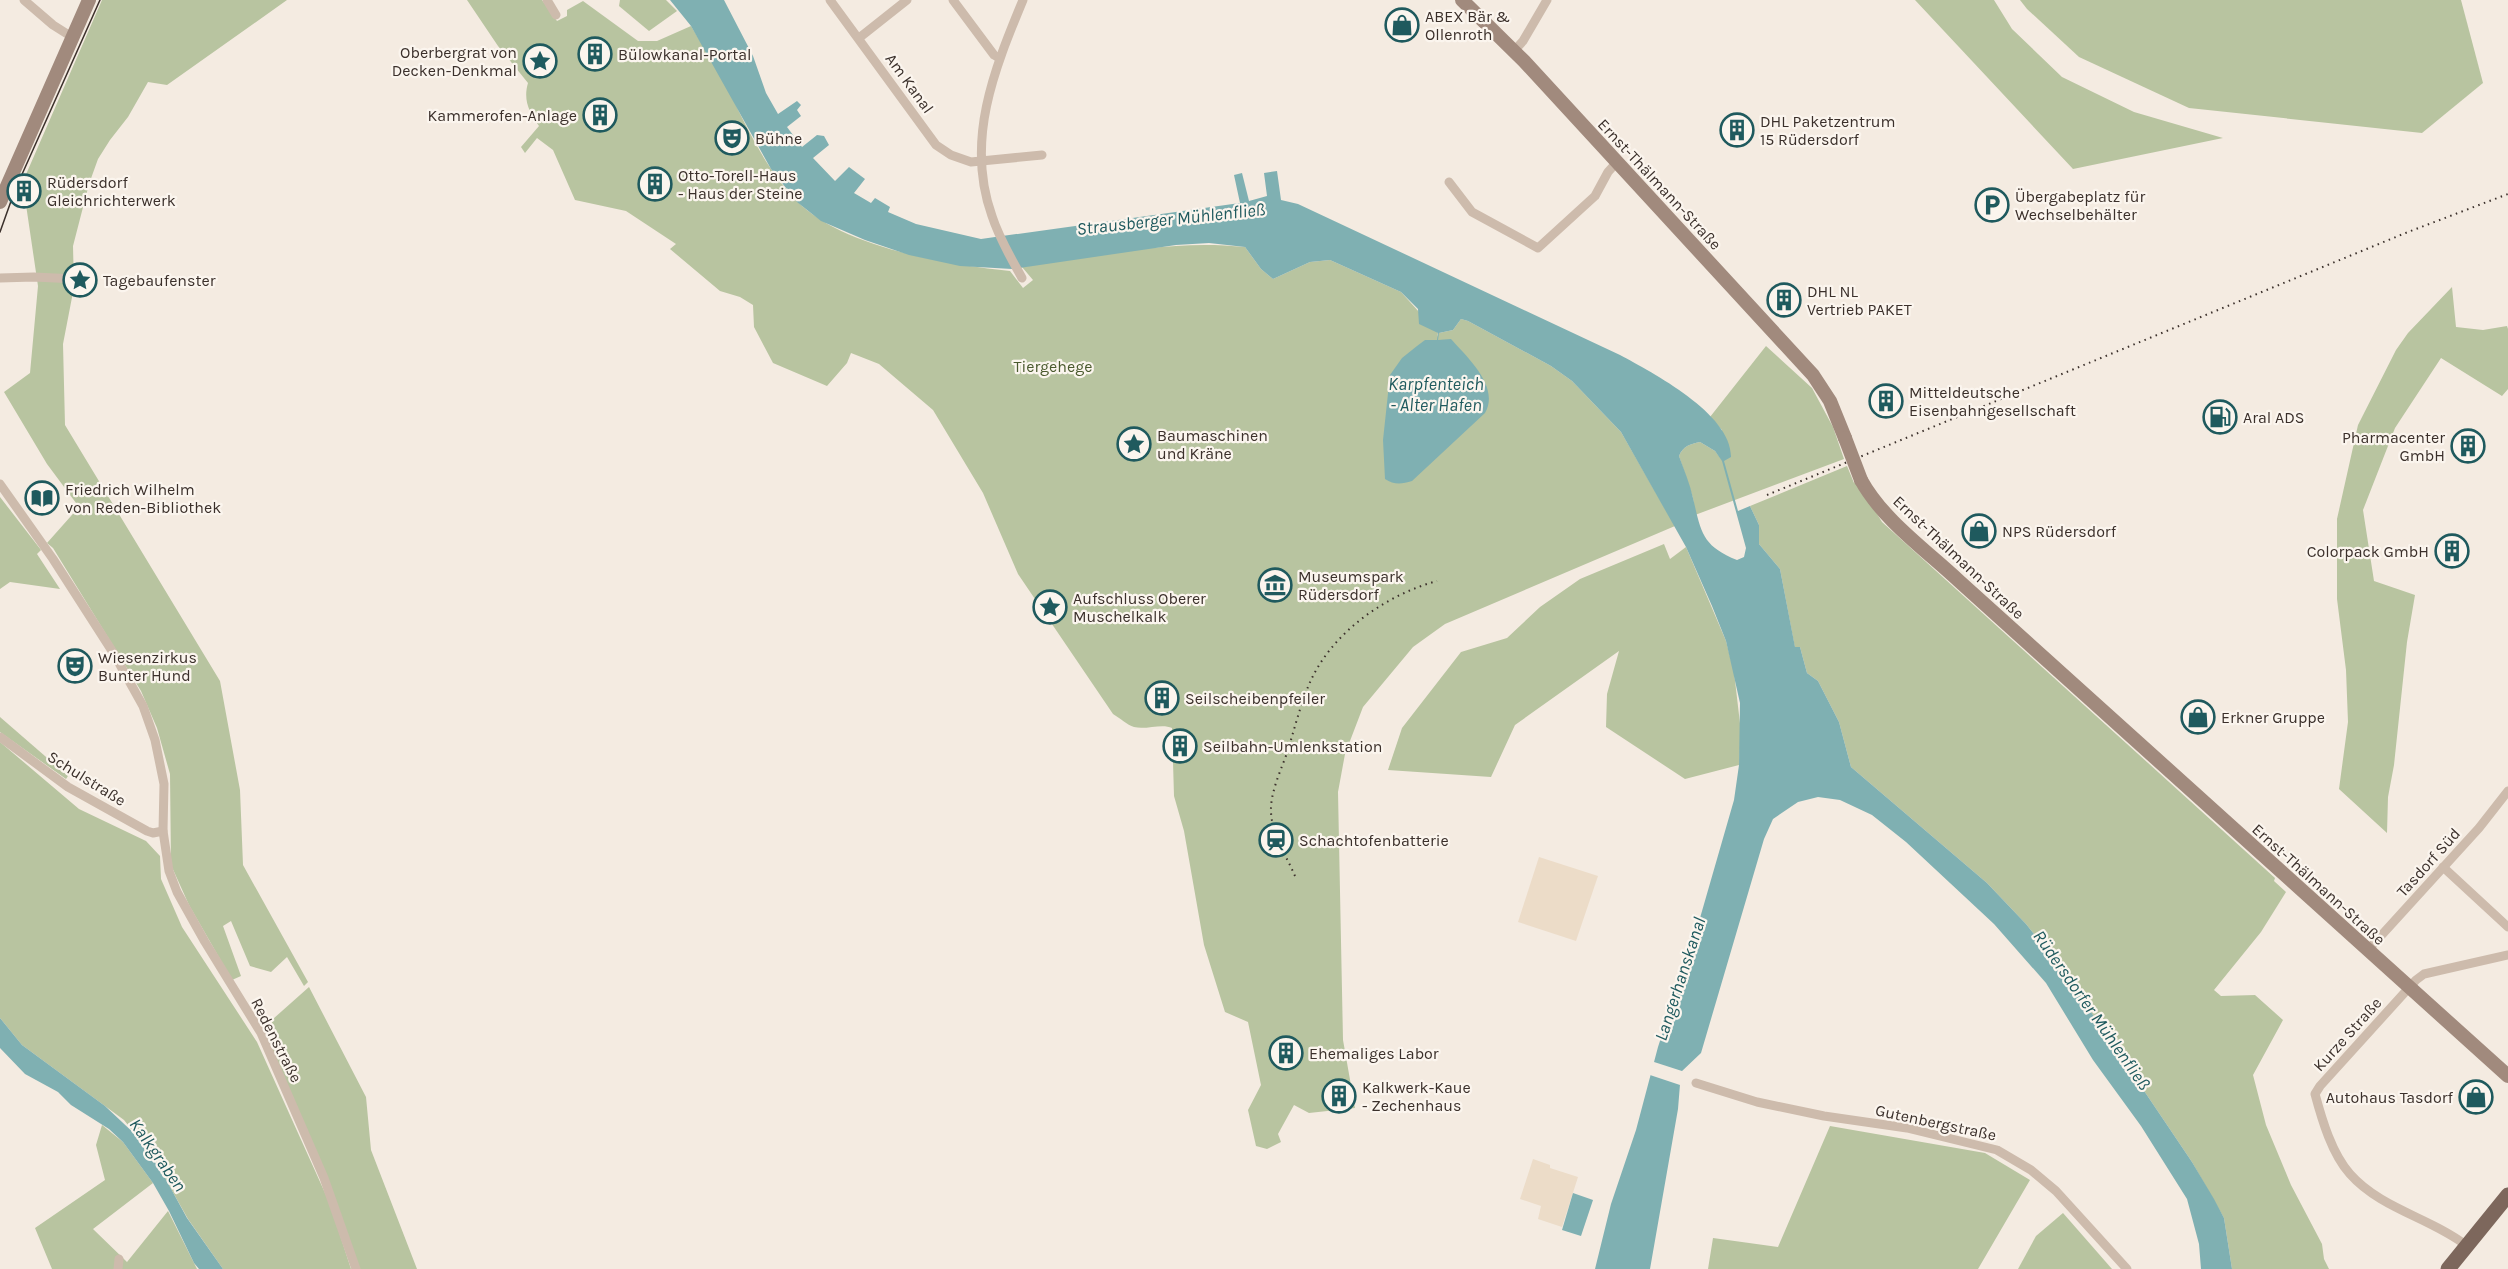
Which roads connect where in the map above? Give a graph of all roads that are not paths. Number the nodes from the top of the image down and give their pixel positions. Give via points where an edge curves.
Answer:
1 (24, 0) edge
2 (89, 0) edge
3 (547, 0) edge
4 (830, 0) edge
5 (907, 0) edge
6 (953, 0) edge
7 (1023, 0) edge
8 (1462, 0) edge
9 (1547, 0) edge
10 (556, 15) dead end
11 (72, 37) junction
12 (859, 38) junction
13 (1514, 51) junction
14 (999, 58) junction
15 (1042, 155) dead end
16 (981, 161) junction
17 (1617, 162) junction
18 (1449, 182) dead end
19 (0, 202) edge
20 (0, 278) edge
21 (1022, 278) dead end
22 (76, 279) dead end
23 (0, 484) edge
24 (0, 737) edge
25 (2508, 791) edge
26 (163, 831) junction
27 (2443, 867) junction
28 (2508, 927) edge
29 (2368, 950) junction
30 (2508, 955) edge
31 (2409, 987) junction
32 (2508, 1076) edge
33 (1696, 1083) dead end
34 (2506, 1202) edge
35 (2467, 1246) junction
36 (357, 1269) edge
37 (2127, 1269) edge
38 (2448, 1269) edge

1 - 11 street
2 - 11 main road
3 - 10 street
4 - 12 street, Am Kanal
5 - 12 street
6 - 14 street
7 - 14 street
8 - 13 main road, Ernst-Thälmann-Straße
9 - 13 street
11 - 19 main road
12 - 16 street, Am Kanal via 936,145 970,162
13 - 17 main road, Ernst-Thälmann-Straße
14 - 16 street via 983,119
15 - 16 street, Am Kanal
16 - 21 street via 991,214
17 - 18 street via 1595,196 1538,248 1472,212
17 - 29 main road, Ernst-Thälmann-Straße, bridge via 1819,382 1861,480 1889,517
20 - 22 street
23 - 26 street, Redenstraße via 36,532 143,706 164,784
24 - 26 street, Schulstraße via 69,787 147,831
25 - 27 street, Tasdorf Süd
26 - 36 street, Redenstraße via 169,871 177,892 261,1033 328,1188
27 - 28 street
27 - 29 street, Tasdorf Süd
29 - 31 main road, Ernst-Thälmann-Straße
30 - 31 street via 2424,974
31 - 32 main road, Ernst-Thälmann-Straße
31 - 35 street, Kurze Straße via 2315,1094 2343,1164 2357,1180 2377,1196 2436,1225
33 - 37 street, Gutenbergstraße via 1757,1102 1906,1128 1997,1150 2056,1191
34 - 35 main road
35 - 38 main road

